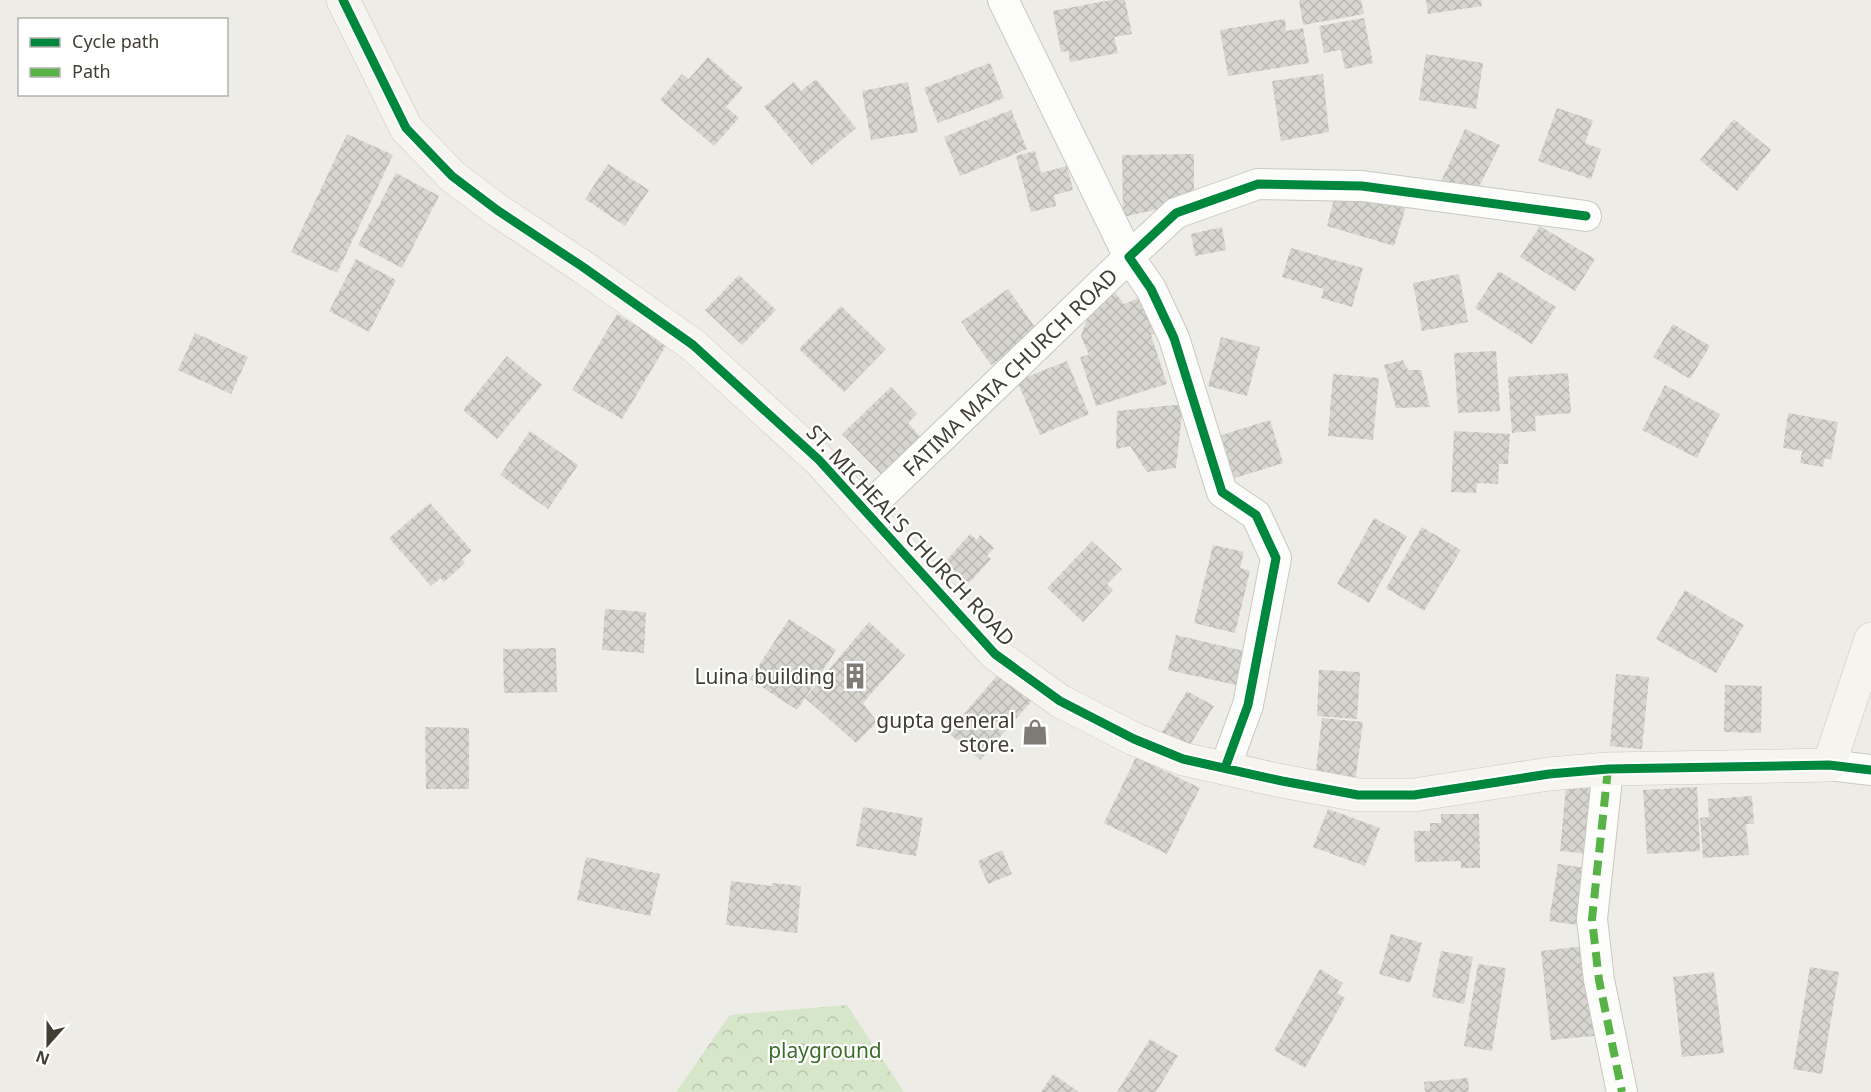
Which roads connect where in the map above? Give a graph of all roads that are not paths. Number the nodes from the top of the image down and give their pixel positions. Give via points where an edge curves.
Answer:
1 (343, 0) edge
2 (1003, 0) edge
3 (1586, 216) dead end
4 (1129, 257) junction
5 (866, 510) junction
6 (1871, 639) edge
7 (1829, 765) junction
8 (1225, 768) junction
9 (1608, 769) junction
10 (1871, 770) edge
11 (1622, 1092) edge

1 - 5 street, ST. MICHEAL'S CHURCH ROAD via 406,128 452,176 693,345 819,460
2 - 4 street, FATIMA MATA CHURCH ROAD
3 - 4 street via 1362,186 1258,184 1176,213
4 - 5 street, FATIMA MATA CHURCH ROAD
4 - 8 street via 1151,289 1174,338 1222,492 1256,515 1276,558 1248,705
5 - 8 street, ST. MICHEAL'S CHURCH ROAD via 995,654 1060,701 1134,739 1184,759
6 - 7 street
7 - 9 street, ST. MICHEAL'S CHURCH ROAD
7 - 10 street
8 - 9 street, ST. MICHEAL'S CHURCH ROAD via 1358,795 1414,795
9 - 11 street via 1592,919 1599,980

